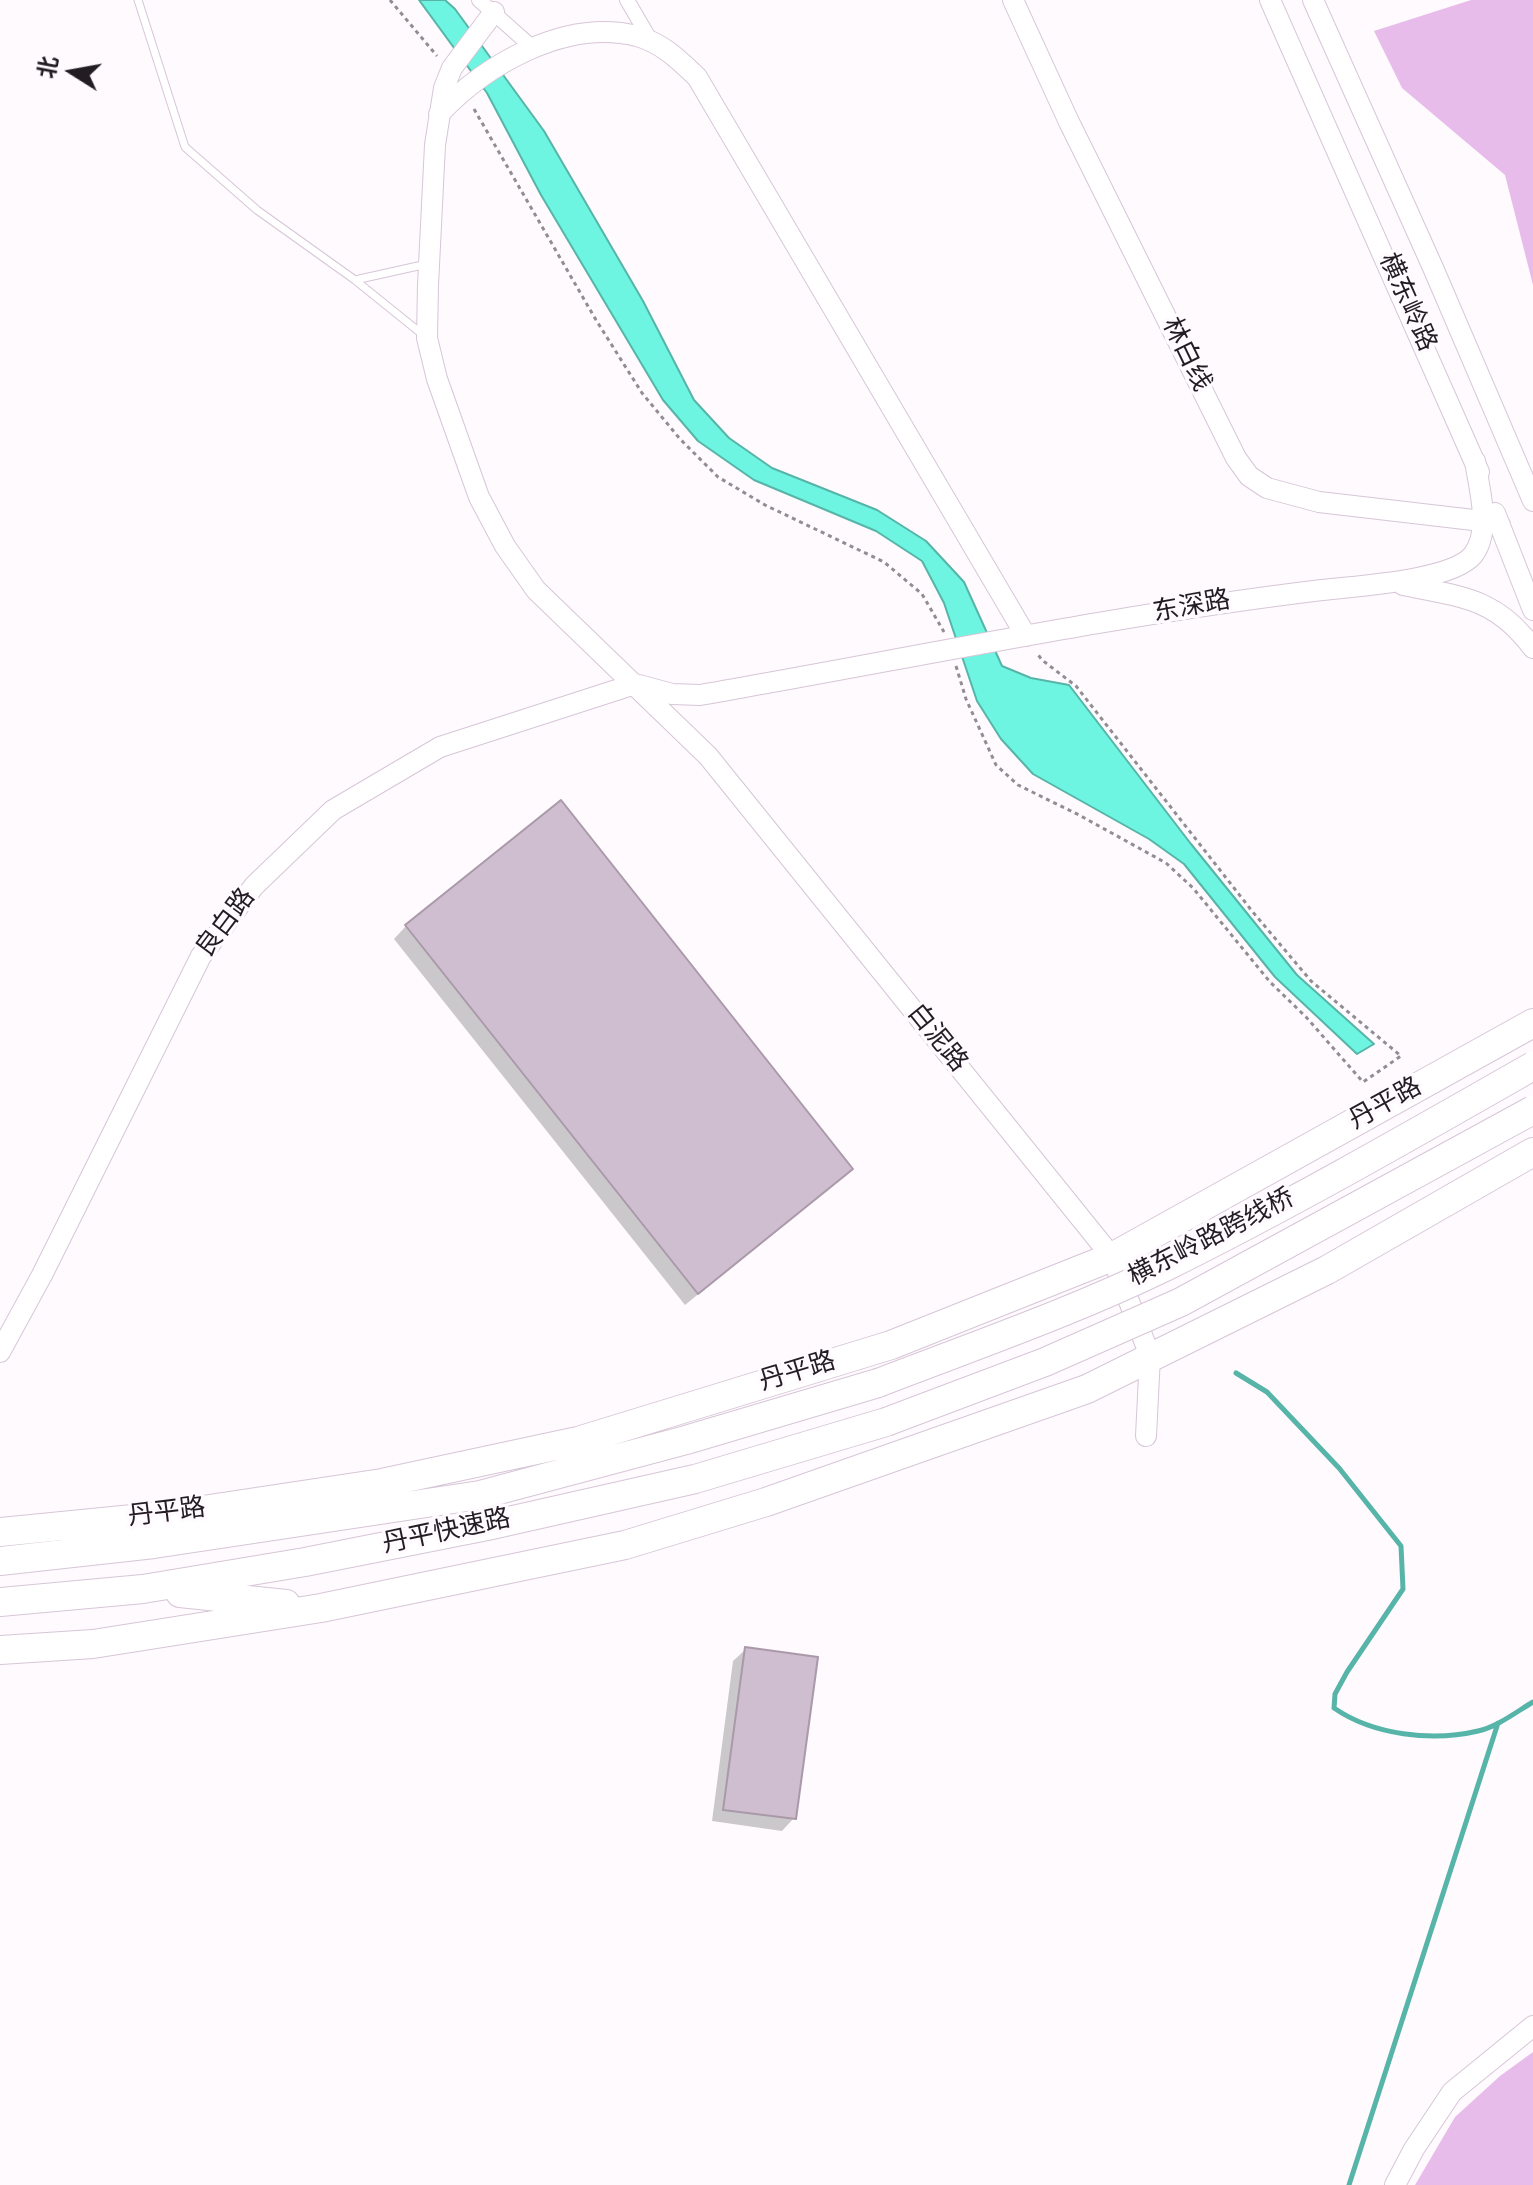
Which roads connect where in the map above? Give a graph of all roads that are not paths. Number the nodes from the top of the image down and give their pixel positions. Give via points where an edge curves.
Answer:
1 (138, 0) edge
2 (627, 0) edge
3 (1013, 0) edge
4 (1270, 0) edge
5 (1313, 0) edge
6 (486, 13) edge
7 (652, 43) junction
8 (533, 48) junction
9 (438, 115) junction
10 (429, 264) junction
11 (355, 280) junction
12 (427, 338) junction
13 (1533, 501) edge
14 (1491, 523) junction
15 (1387, 582) junction
16 (1533, 610) edge
17 (1026, 636) junction
18 (1533, 648) edge
19 (635, 684) junction
20 (1533, 1023) edge
21 (1533, 1066) edge
22 (1533, 1110) edge
23 (1533, 1152) edge
24 (1112, 1257) junction
25 (0, 1352) edge
26 (1150, 1356) junction
27 (878, 1383) joint
28 (886, 1422) joint
29 (1146, 1436) dead end
30 (284, 1498) junction
31 (0, 1532) edge
32 (154, 1544) junction
33 (0, 1561) edge
34 (143, 1589) junction
35 (0, 1602) edge
36 (321, 1608) junction
37 (0, 1650) edge
38 (1533, 2026) edge
39 (1395, 2185) edge

1 - 11 lane via 185,147 257,210
2 - 7 street
3 - 14 street, 林白线 via 1069,122 1249,476 1267,488 1319,502
4 - 14 street, 横东岭路 via 1475,461
5 - 13 street, 横东岭路
6 - 8 street
6 - 9 street, 白泥路 via 452,68
7 - 8 street via 607,33 576,35
7 - 17 street via 697,77
8 - 9 street via 507,61
9 - 10 street, 白泥路
10 - 11 lane
10 - 12 street, 白泥路
11 - 12 lane
12 - 19 street, 白泥路 via 456,436 505,546 567,623
14 - 15 street, 东深路 via 1472,556 1456,568
14 - 16 street, 横东岭路
15 - 17 street, 东深路
15 - 18 street, 东深路 via 1482,602 1520,630
17 - 19 street, 东深路 via 700,695
19 - 24 street, 白泥路 via 718,769
19 - 25 street, 良白路 via 440,747 333,810 254,886 201,956
20 - 24 highway, 丹平路
21 - 27 highway, 横东岭路跨线桥, bridge via 1165,1267 1035,1324
22 - 28 highway, 横东岭路跨线桥, bridge via 1181,1302 1045,1362
23 - 26 highway via 1327,1270
24 - 26 street, 白泥路
24 - 30 highway, 丹平路 via 891,1345 578,1441
26 - 29 street, 白泥路
26 - 36 highway via 1087,1389 738,1511 625,1545
27 - 32 highway, 丹平快速路 via 480,1495
28 - 34 highway, 丹平快速路 via 695,1479 487,1526
30 - 31 highway, 丹平路
30 - 32 highway
32 - 33 highway, 丹平快速路
34 - 35 highway, 丹平快速路
34 - 36 highway
36 - 37 highway via 93,1644
38 - 39 street via 1452,2092

